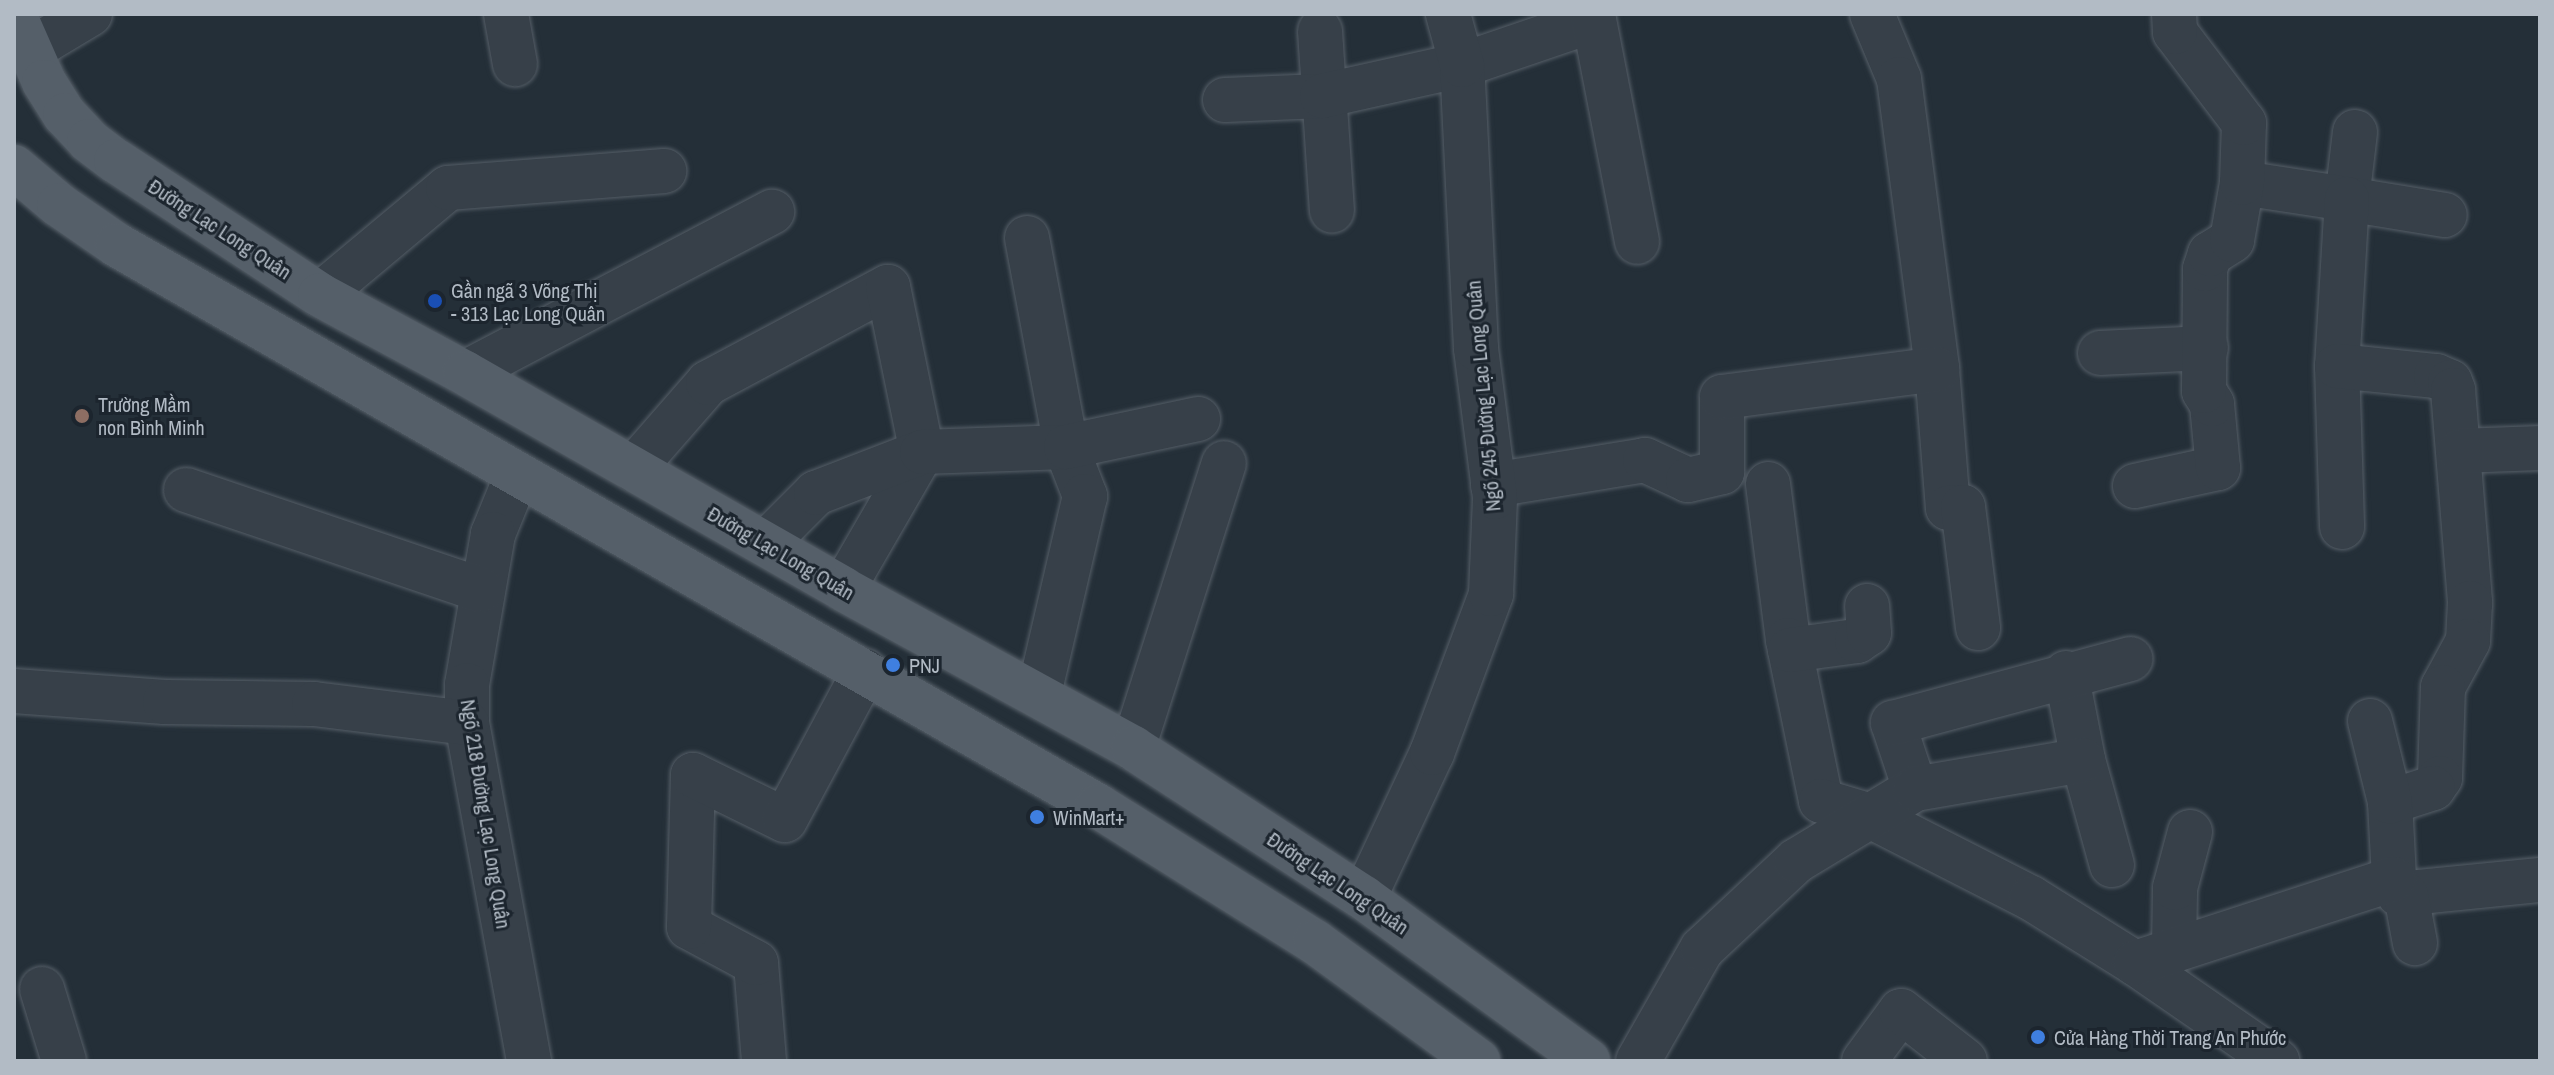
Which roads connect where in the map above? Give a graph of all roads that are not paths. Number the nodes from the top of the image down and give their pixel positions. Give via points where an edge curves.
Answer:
1 (90, 14) edge
2 (506, 14) edge
3 (1448, 14) edge
4 (1872, 14) edge
5 (2174, 14) edge
6 (1320, 31) dead end
7 (22, 32) edge
8 (515, 64) dead end
9 (1462, 65) junction
10 (1322, 96) junction
11 (1225, 100) dead end
12 (2355, 132) dead end
13 (14, 167) edge
14 (664, 171) dead end
15 (2242, 183) junction
16 (2347, 199) junction
17 (1332, 211) dead end
18 (772, 212) dead end
19 (2445, 215) dead end
20 (1027, 238) dead end
21 (1637, 242) dead end
22 (320, 295) junction
23 (2206, 348) junction
24 (2100, 353) dead end
25 (2337, 366) junction
26 (1937, 369) junction
27 (465, 373) junction
28 (1198, 419) dead end
29 (1066, 447) junction
30 (2540, 448) edge
31 (2460, 451) junction
32 (922, 452) junction
33 (1224, 463) dead end
34 (641, 473) junction
35 (517, 475) junction
36 (1768, 484) dead end
37 (1493, 485) junction
38 (2135, 486) dead end
39 (186, 490) dead end
40 (2342, 527) dead end
41 (624, 535) junction
42 (766, 543) junction
43 (843, 589) junction
44 (482, 590) junction
45 (1867, 606) dead end
46 (1978, 628) dead end
47 (1790, 650) junction
48 (2131, 659) dead end
49 (865, 671) junction
50 (2066, 673) junction
51 (14, 691) edge
52 (1039, 694) junction
53 (2370, 721) dead end
54 (467, 723) junction
55 (1133, 748) junction
56 (2083, 760) junction
57 (1915, 789) junction
58 (2390, 802) junction
59 (1868, 815) junction
60 (2190, 832) dead end
61 (2112, 865) dead end
62 (2540, 880) edge
63 (2400, 887) junction
64 (1364, 898) junction
65 (2415, 943) dead end
66 (2155, 956) junction
67 (42, 989) dead end
68 (64, 1061) edge
69 (529, 1061) edge
70 (764, 1061) edge
71 (1478, 1061) edge
72 (1588, 1061) edge
73 (1638, 1061) edge
74 (1864, 1061) edge
75 (1965, 1061) edge
76 (2277, 1061) edge

1 - 7 street
2 - 8 street
3 - 9 street, Ngõ 245 Đường Lạc Long Quân
4 - 26 street via 1899,79
5 - 15 street via 2175,32 2244,123
6 - 10 street
7 - 22 main road, Đường Lạc Long Quân via 65,115 89,141
9 - 10 street
9 - 21 street via 1594,20
9 - 37 street, Ngõ 245 Đường Lạc Long Quân via 1476,348
10 - 11 street
10 - 17 street
12 - 16 street
13 - 35 main road via 117,245
14 - 22 street via 448,188
15 - 16 street
15 - 23 street via 2232,240 2206,259
16 - 19 street
16 - 25 street
18 - 27 street
20 - 29 street
22 - 27 main road, Đường Lạc Long Quân
23 - 24 street
23 - 38 street via 2204,391 2212,404 2218,468
25 - 31 street via 2450,382
25 - 40 street
26 - 37 street via 1722,397 1722,472 1688,480 1645,460
26 - 46 street via 1948,508 1963,507
27 - 34 main road, Đường Lạc Long Quân
28 - 29 street
29 - 32 street
29 - 52 street via 1085,496
30 - 31 street
31 - 58 street via 2468,641 2443,687 2440,778 2433,788
32 - 34 street via 888,287 708,383
32 - 42 street via 816,493
32 - 43 street
33 - 55 street
34 - 41 main road
34 - 42 main road, Đường Lạc Long Quân
35 - 41 main road
35 - 44 street, Ngõ 218 Đường Lạc Long Quân via 493,534
36 - 47 street
37 - 64 street, Ngõ 245 Đường Lạc Long Quân via 1491,594 1432,753
39 - 44 street
41 - 49 main road
42 - 43 main road, Đường Lạc Long Quân
43 - 52 main road, Đường Lạc Long Quân
44 - 54 street, Ngõ 218 Đường Lạc Long Quân via 467,685
45 - 47 street via 1869,633 1857,641
47 - 59 street via 1821,801
48 - 50 street
49 - 70 street via 785,820 693,775 689,927 756,963
49 - 71 main road via 1098,806 1315,942
50 - 56 street
50 - 57 street via 1893,723
51 - 54 street via 165,702 314,704
52 - 55 main road, Đường Lạc Long Quân
53 - 58 street
54 - 69 street, Ngõ 218 Đường Lạc Long Quân
55 - 64 main road, Đường Lạc Long Quân
56 - 57 street
56 - 61 street
57 - 59 street
58 - 63 street
59 - 66 street
59 - 73 street via 1796,861 1702,949
60 - 66 street
62 - 63 street
63 - 65 street
63 - 66 street
64 - 72 main road, Đường Lạc Long Quân
66 - 76 street
67 - 68 street
74 - 75 street via 1901,1011

